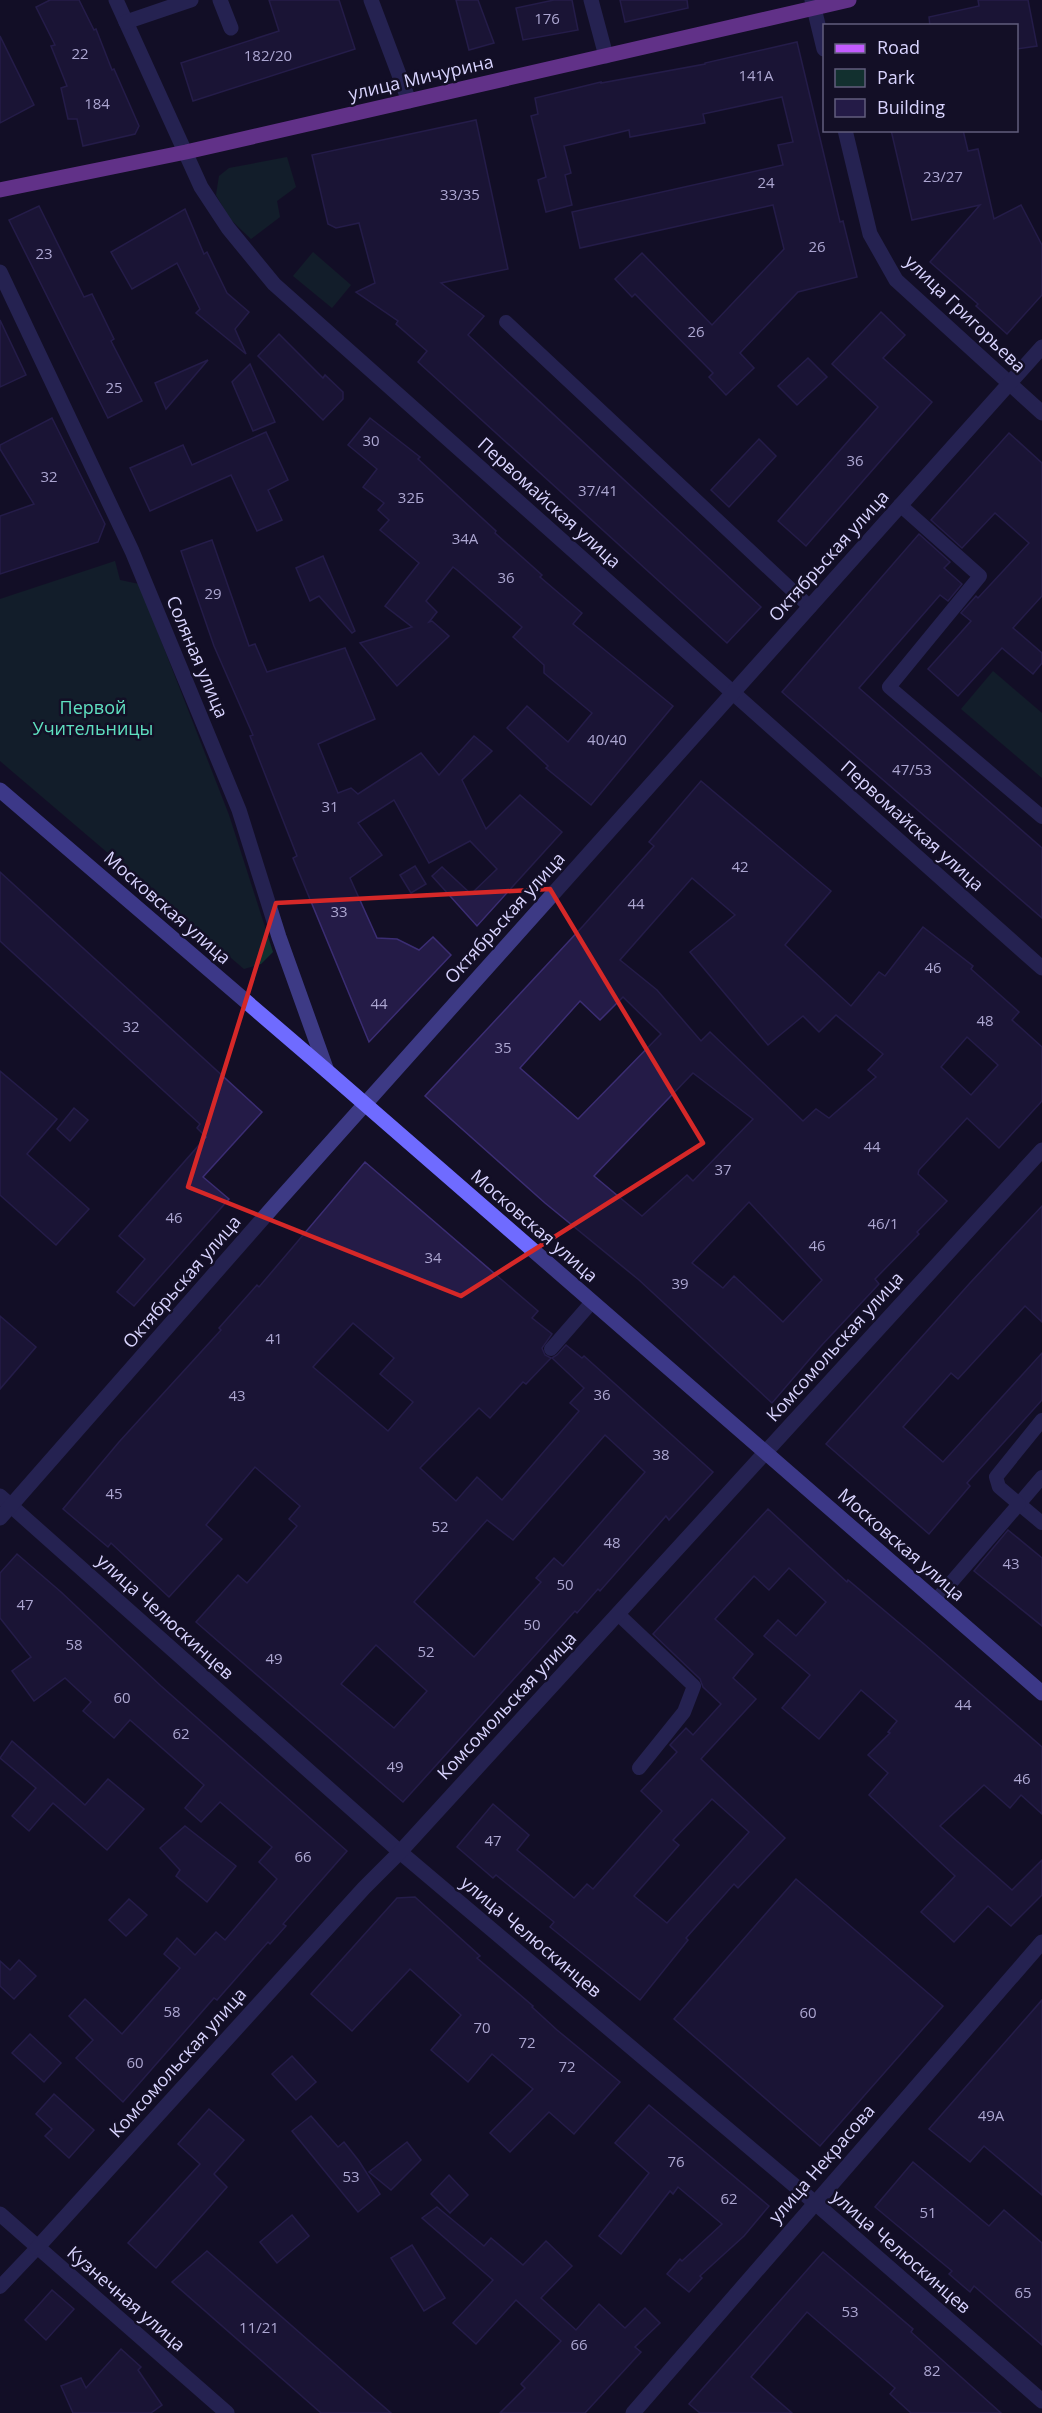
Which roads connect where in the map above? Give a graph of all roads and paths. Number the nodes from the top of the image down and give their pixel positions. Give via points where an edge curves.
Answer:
1 (116, 0) edge
2 (191, 0) edge
3 (220, 0) edge
4 (371, 0) edge
5 (591, 0) edge
6 (849, 0) edge
7 (813, 4) edge
8 (126, 22) junction
9 (231, 28) dead end
10 (823, 42) edge
11 (606, 56) junction
12 (409, 101) junction
13 (844, 132) edge
14 (186, 153) junction
15 (0, 190) edge
16 (0, 272) edge
17 (506, 322) dead end
18 (1042, 347) edge
19 (1010, 384) junction
20 (1042, 413) edge
21 (900, 505) junction
22 (810, 607) junction
23 (733, 693) junction
24 (0, 790) edge
25 (1042, 817) edge
26 (1042, 968) edge
27 (327, 1071) junction
28 (365, 1104) junction
29 (1042, 1150) edge
30 (592, 1302) junction
31 (551, 1348) dead end
32 (1042, 1420) edge
33 (766, 1453) junction
34 (1042, 1477) edge
35 (5, 1501) edge
36 (1019, 1504) junction
37 (0, 1518) edge
38 (1042, 1524) edge
39 (936, 1600) junction
40 (618, 1614) junction
41 (1042, 1693) edge
42 (639, 1768) dead end
43 (400, 1852) junction
44 (1042, 1942) edge
45 (814, 2202) junction
46 (0, 2214) edge
47 (38, 2248) junction
48 (0, 2287) edge
49 (1042, 2401) edge
50 (227, 2413) edge
51 (633, 2413) edge

1 - 8 street, Первомайская улица
2 - 8 street
3 - 9 street
4 - 12 street
5 - 11 street
6 - 7 main road, улица Мичурина
7 - 10 street
7 - 11 main road, улица Мичурина
8 - 14 street, Первомайская улица
11 - 12 main road, улица Мичурина
12 - 14 main road, улица Мичурина
13 - 19 street, улица Григорьева via 870,234 884,262 896,280
14 - 15 main road, улица Мичурина
14 - 23 street, Первомайская улица via 201,187 228,228 274,284
16 - 27 street, Соляная улица via 132,551 235,799
17 - 22 lane
18 - 19 street, Октябрьская улица
19 - 20 street, улица Григорьева
19 - 21 street, Октябрьская улица
21 - 22 street, Октябрьская улица
21 - 25 lane via 980,576 889,687
22 - 23 street, Октябрьская улица
23 - 26 street, Первомайская улица
23 - 28 street, Октябрьская улица
24 - 27 main road, Московская улица
27 - 28 main road, Московская улица
28 - 30 main road, Московская улица
28 - 35 street, Октябрьская улица
29 - 33 street, Комсомольская улица
30 - 31 lane
30 - 33 main road, Московская улица
32 - 36 lane via 996,1477 999,1487
33 - 39 main road, Московская улица
33 - 40 street, Комсомольская улица
34 - 36 lane
35 - 37 street, Октябрьская улица
35 - 43 street, улица Челюскинцев
36 - 38 lane
36 - 39 lane
39 - 41 main road, Московская улица
40 - 42 lane via 694,1686 684,1712
40 - 43 street, Комсомольская улица
43 - 45 street, улица Челюскинцев
43 - 47 street, Комсомольская улица
44 - 45 street, улица Некрасова
45 - 49 street, улица Челюскинцев
45 - 51 street, улица Некрасова
46 - 47 street, Кузнечная улица
47 - 48 lane, Комсомольская улица
47 - 50 street, Кузнечная улица

